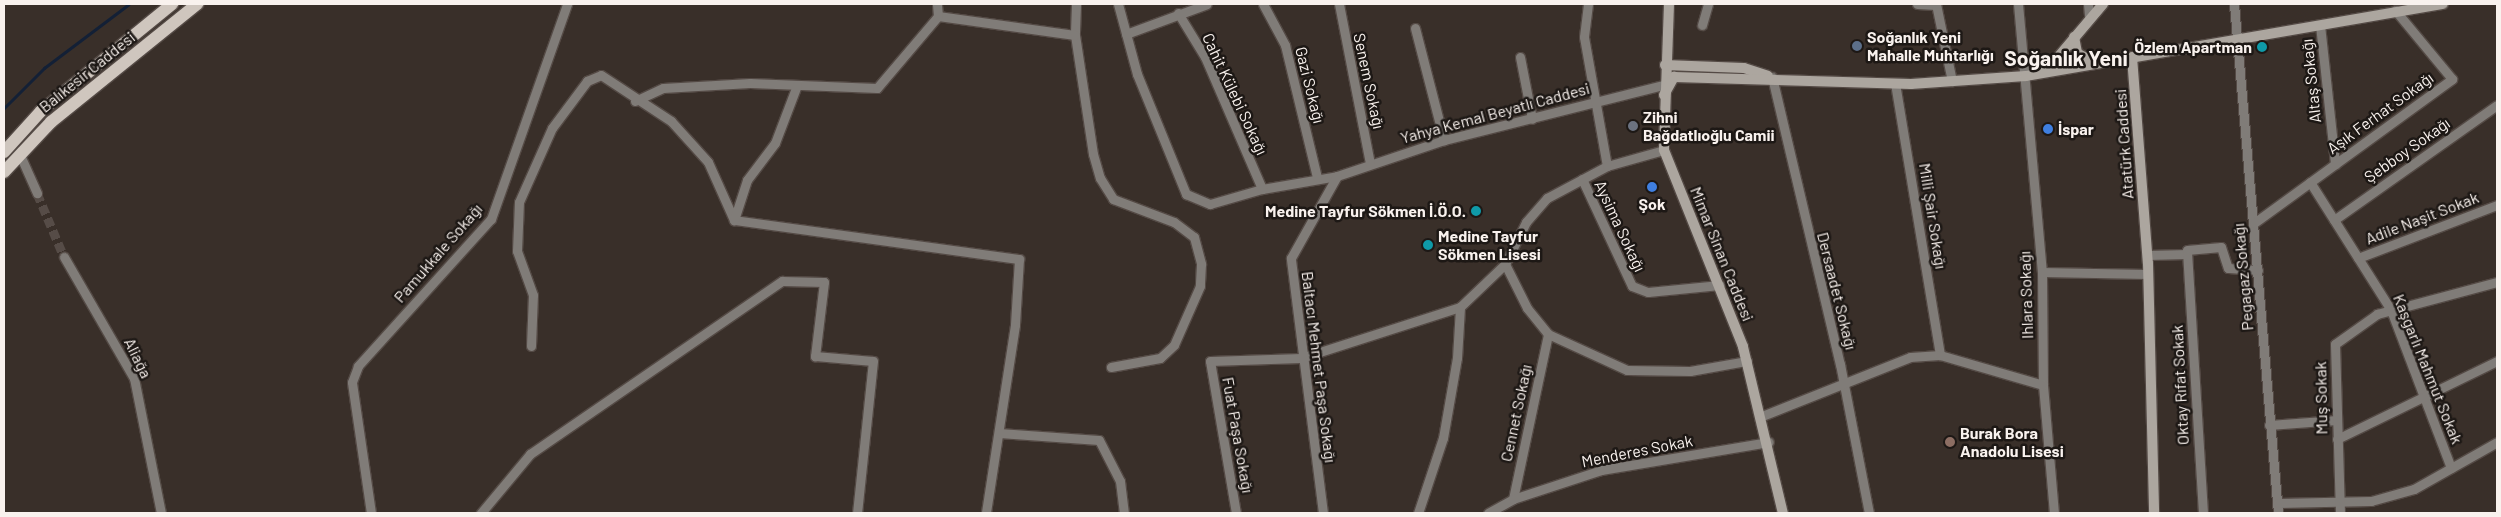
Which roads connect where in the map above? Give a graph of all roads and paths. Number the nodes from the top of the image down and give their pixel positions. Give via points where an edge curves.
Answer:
1 (172, 4) edge
2 (197, 4) edge
3 (567, 4) edge
4 (937, 4) edge
5 (1076, 4) edge
6 (1118, 4) edge
7 (1207, 4) edge
8 (1263, 4) edge
9 (1340, 4) edge
10 (1588, 4) edge
11 (1669, 4) edge
12 (1708, 4) edge
13 (1917, 4) edge
14 (1936, 4) edge
15 (2018, 4) edge
16 (2088, 4) edge
17 (2103, 4) edge
18 (2234, 4) edge
19 (2443, 4) edge
20 (2395, 10) junction
21 (1178, 13) junction
22 (938, 16) junction
23 (2089, 16) junction
24 (1702, 25) dead end
25 (2320, 25) junction
26 (1414, 28) dead end
27 (1126, 34) junction
28 (1075, 35) junction
29 (2074, 37) junction
30 (2237, 39) junction
31 (2132, 57) junction
32 (1520, 58) dead end
33 (2095, 63) junction
34 (1665, 65) junction
35 (2039, 73) junction
36 (2026, 76) junction
37 (1772, 77) junction
38 (1952, 81) junction
39 (1894, 83) junction
40 (797, 85) junction
41 (1664, 90) junction
42 (635, 101) junction
43 (1597, 102) junction
44 (2497, 105) edge
45 (1532, 119) junction
46 (1444, 140) junction
47 (1664, 150) junction
48 (4, 152) edge
49 (20, 155) junction
50 (1370, 164) junction
51 (2335, 164) junction
52 (1607, 166) junction
53 (4, 172) edge
54 (1337, 176) junction
55 (1317, 177) junction
56 (1582, 179) junction
57 (2310, 182) junction
58 (1262, 189) junction
59 (37, 193) tunnel mouth
60 (2497, 205) edge
61 (734, 220) junction
62 (2334, 220) junction
63 (2254, 222) junction
64 (2187, 254) junction
65 (2147, 255) junction
66 (64, 257) tunnel mouth
67 (2358, 258) junction
68 (1505, 264) junction
69 (2258, 270) junction
70 (2042, 272) junction
71 (2147, 274) junction
72 (2497, 282) edge
73 (1720, 285) junction
74 (1460, 307) junction
75 (2391, 310) junction
76 (1548, 334) junction
77 (531, 346) dead end
78 (1940, 355) junction
79 (1301, 358) junction
80 (1747, 361) junction
81 (2497, 362) edge
82 (1111, 367) dead end
83 (1844, 385) junction
84 (2044, 385) junction
85 (2424, 397) junction
86 (1762, 416) junction
87 (2337, 420) junction
88 (2269, 425) junction
89 (998, 433) junction
90 (2337, 439) junction
91 (1769, 442) junction
92 (2497, 442) edge
93 (2451, 468) junction
94 (1513, 499) junction
95 (2278, 503) junction
96 (2339, 508) edge
97 (161, 513) edge
98 (371, 513) edge
99 (482, 513) edge
100 (857, 513) edge
101 (986, 513) edge
102 (1124, 513) edge
103 (1236, 513) edge
104 (1323, 513) edge
105 (1418, 513) edge
106 (1488, 513) edge
107 (1783, 513) edge
108 (1869, 513) edge
109 (2054, 513) edge
110 (2154, 513) edge
111 (2203, 513) edge
112 (2278, 513) edge

1 - 48 main road, Balıkesir Caddesi via 41,111
2 - 49 main road, Balıkesir Caddesi via 51,122
3 - 98 street, Pamukkale Sokağı via 491,219 358,366 352,382
4 - 22 street
5 - 28 street
6 - 27 street, Yahya Kemal Beyatlı Caddesi
7 - 21 street
8 - 55 street, Gazi Sokağı via 1285,45
9 - 50 street, Senem Sokağı
10 - 43 street via 1584,37
11 - 34 street, Mimar Sinan Caddesi
12 - 24 street
13 - 14 street
14 - 38 street
15 - 36 street, Ihlara Sokağı
16 - 23 street
17 - 23 street
18 - 30 street, Pegagaz Sokağı
19 - 20 street
20 - 25 street
20 - 51 street, Aşık Ferhat Sokağı via 2452,79
21 - 27 street
21 - 58 street, Cahit Külebi Sokağı via 1205,57
22 - 28 street
22 - 40 street via 877,88
23 - 29 street
25 - 30 street
25 - 51 street, Altaş Sokağı
26 - 46 street
27 - 58 street, Yahya Kemal Beyatlı Caddesi via 1137,74 1186,194 1210,204
28 - 82 street via 1085,76 1092,154 1100,178 1113,199 1174,222 1194,237 1201,264 1200,286 1174,345 1160,358
29 - 33 street via 2081,58
29 - 35 street
30 - 31 street
30 - 63 street, Pegagaz Sokağı
31 - 33 street
31 - 65 street, Atatürk Caddesi
32 - 45 street
33 - 35 street
34 - 37 street via 1744,68
34 - 41 street, Mimar Sinan Caddesi
35 - 36 street
36 - 38 street
36 - 70 street, Ihlara Sokağı
37 - 39 street
37 - 41 street via 1674,77
37 - 83 street, Dersaadet Sokağı
38 - 39 street
39 - 78 street, Milli Şair Sokağı
40 - 42 street via 662,88
40 - 61 street via 775,143 747,180
41 - 43 street, Yahya Kemal Beyatlı Caddesi
41 - 47 street, Mimar Sinan Caddesi
42 - 61 street via 671,121 708,162
42 - 77 street via 602,75 587,81 552,128 532,167 520,202 517,251 533,295
43 - 45 street, Yahya Kemal Beyatlı Caddesi
43 - 52 street
44 - 62 street, Şebboy Sokağı
45 - 46 street, Yahya Kemal Beyatlı Caddesi
46 - 50 street, Yahya Kemal Beyatlı Caddesi
47 - 52 street
47 - 73 street, Mimar Sinan Caddesi
49 - 53 main road, Balıkesir Caddesi
49 - 59 street
50 - 54 street, Yahya Kemal Beyatlı Caddesi
51 - 57 street, Aşık Ferhat Sokağı
52 - 56 street
54 - 55 street, Yahya Kemal Beyatlı Caddesi
54 - 79 street, Baltacı Mehmet Paşa Sokağı via 1290,258
55 - 58 street, Yahya Kemal Beyatlı Caddesi
56 - 68 street via 1547,198 1526,222
56 - 73 street, Aysima Sokağı via 1632,286 1648,292
57 - 62 street, Kaşgarlı Mahmut Sokak
57 - 63 street, Aşık Ferhat Sokağı
60 - 67 street, Adile Naşit Sokak
61 - 89 street via 1019,259 1015,325
62 - 67 street, Kaşgarlı Mahmut Sokak
63 - 69 street, Pegagaz Sokağı
64 - 65 street
64 - 69 street via 2187,250 2220,247 2228,268
64 - 111 street, Oktay Rıfat Sokak
65 - 71 street, Atatürk Caddesi
66 - 97 street, Aliağa via 134,378
67 - 75 street, Kaşgarlı Mahmut Sokak
68 - 74 street
68 - 76 street via 1527,308
69 - 88 street, Pegagaz Sokağı
70 - 71 street
70 - 84 street, Ihlara Sokağı
71 - 110 street, Atatürk Caddesi
72 - 75 street
73 - 80 street, Mimar Sinan Caddesi
74 - 79 street
74 - 105 street via 1457,358 1443,438
75 - 85 street, Kaşgarlı Mahmut Sokak
75 - 87 street, Muş Sokak via 2377,314 2335,344
76 - 80 street via 1627,370 1690,371
76 - 94 street, Cennet Sokağı
78 - 83 street via 1910,357
78 - 84 street
79 - 103 street, Fuat Paşa Sokağı via 1210,361
79 - 104 street, Baltacı Mehmet Paşa Sokağı
80 - 86 street, Mimar Sinan Caddesi
81 - 85 street
83 - 86 street
83 - 108 street, Dersaadet Sokağı
84 - 109 street, Ihlara Sokağı
85 - 90 street
85 - 93 street, Kaşgarlı Mahmut Sokak
86 - 91 street, Mimar Sinan Caddesi
87 - 88 street
87 - 90 street, Muş Sokak
88 - 95 street, Pegagaz Sokağı
89 - 101 street
89 - 102 street via 1099,440 1120,481
90 - 96 street, Muş Sokak
91 - 94 street, Menderes Sokak via 1601,470
91 - 107 street, Mimar Sinan Caddesi
92 - 93 street
93 - 96 street via 2414,490
94 - 106 street, Menderes Sokak
95 - 96 street via 2317,499
95 - 112 street, Pegagaz Sokağı
99 - 100 street via 530,454 782,281 824,282 815,356 873,361

